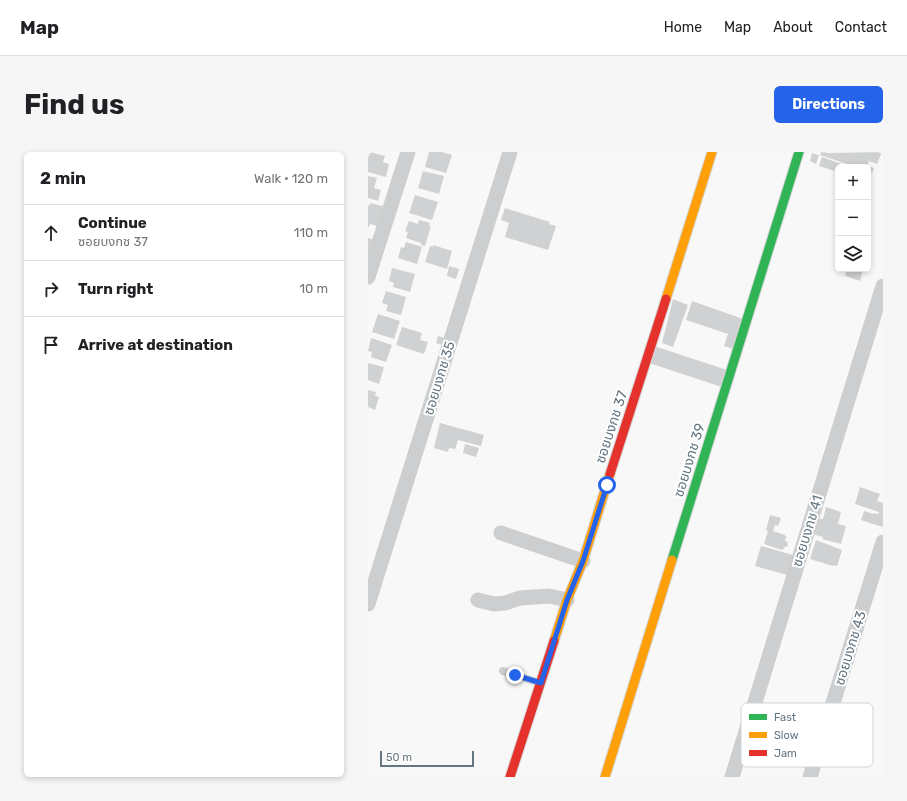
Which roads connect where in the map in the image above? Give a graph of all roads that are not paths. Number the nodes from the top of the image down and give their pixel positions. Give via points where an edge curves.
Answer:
1 (408, 152) edge
2 (510, 152) edge
3 (712, 152) edge
4 (799, 152) edge
5 (368, 277) edge
6 (883, 286) edge
7 (501, 533) dead end
8 (883, 542) edge
9 (583, 561) junction
10 (478, 600) dead end
11 (567, 600) junction
12 (368, 604) edge
13 (503, 670) dead end
14 (541, 683) junction
15 (755, 703) edge
16 (833, 703) edge
17 (741, 748) edge
18 (813, 767) edge
19 (510, 777) edge
20 (605, 777) edge
21 (732, 777) edge
22 (810, 777) edge

1 - 5 street
2 - 12 street, ซอยบงกช 35
3 - 9 street, ซอยบงกช 37
4 - 20 street, ซอยบงกช 39
6 - 15 street, ซอยบงกช 41
7 - 9 street
8 - 16 street, ซอยบงกช 43
9 - 11 street, ซอยบงกช 37
10 - 11 street via 494,604 520,598 549,596
11 - 14 street, ซอยบงกช 37
13 - 14 lane
14 - 19 street, ซอยบงกช 37
17 - 21 street, ซอยบงกช 41
18 - 22 street, ซอยบงกช 43

